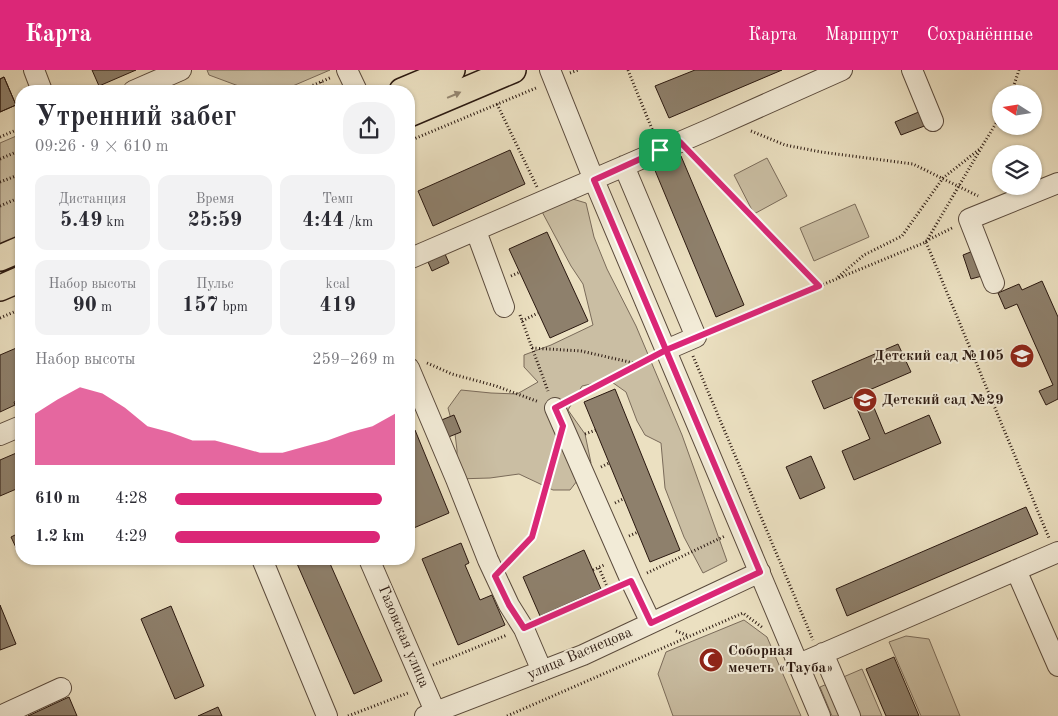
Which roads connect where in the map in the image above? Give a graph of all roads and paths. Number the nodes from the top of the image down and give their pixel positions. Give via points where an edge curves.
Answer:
1 (34, 70) edge
2 (181, 70) edge
3 (347, 70) edge
4 (452, 70) edge
5 (513, 70) edge
6 (550, 70) edge
7 (628, 70) edge
8 (842, 70) edge
9 (912, 70) edge
10 (1019, 70) edge
11 (40, 85) edge
12 (147, 85) edge
13 (353, 85) edge
14 (1014, 85) edge
15 (415, 86) edge
16 (536, 88) dead end
17 (497, 104) junction
18 (415, 111) edge
19 (728, 121) junction
20 (933, 122) dead end
21 (992, 130) edge
22 (15, 131) edge
23 (0, 137) edge
24 (415, 138) edge
25 (680, 142) junction
26 (981, 148) junction
27 (660, 150) junction
28 (15, 153) edge
29 (0, 159) edge
30 (624, 166) junction
31 (15, 176) edge
32 (943, 178) junction
33 (594, 180) junction
34 (0, 182) edge
35 (1058, 183) edge
36 (958, 187) junction
37 (539, 192) dead end
38 (15, 200) edge
39 (0, 206) edge
40 (1002, 206) junction
41 (969, 219) junction
42 (476, 231) junction
43 (926, 242) junction
44 (15, 252) edge
45 (415, 257) edge
46 (0, 258) edge
47 (836, 279) junction
48 (15, 282) edge
49 (994, 283) dead end
50 (819, 286) junction
51 (0, 288) edge
52 (504, 307) dead end
53 (15, 312) edge
54 (538, 313) dead end
55 (0, 318) edge
56 (522, 321) dead end
57 (692, 339) junction
58 (532, 348) dead end
59 (666, 350) junction
60 (639, 364) junction
61 (417, 365) edge
62 (559, 417) junction
63 (15, 429) edge
64 (0, 435) edge
65 (742, 529) junction
66 (1057, 552) edge
67 (264, 565) edge
68 (372, 565) edge
69 (599, 568) dead end
70 (1016, 570) junction
71 (760, 572) junction
72 (495, 576) junction
73 (631, 581) junction
74 (609, 591) junction
75 (651, 623) junction
76 (783, 626) junction
77 (524, 628) junction
78 (821, 654) junction
79 (798, 664) junction
80 (1058, 666) edge
81 (417, 671) junction
82 (542, 671) junction
83 (61, 688) dead end
84 (408, 693) dead end
85 (432, 715) edge
86 (0, 716) edge
87 (327, 716) edge
88 (348, 716) edge
89 (508, 716) edge
90 (820, 716) edge
91 (850, 716) edge

1 - 11 street
2 - 12 street
3 - 13 street
4 - 15 main road
18 -> 5 main road
6 - 33 street
7 - 27 path
8 - 19 street
9 - 20 street
10 - 14 path
16 - 17 path
17 - 24 path
17 - 37 path
19 - 25 street
19 - 32 path via 785,144 913,164
21 - 26 path
22 - 23 path
25 - 27 street
25 - 50 path
26 - 32 path
26 - 36 path
27 - 30 street
28 - 29 path
30 - 33 street
30 - 57 street
31 - 34 path
32 - 36 path
32 - 47 path via 902,236 864,255
33 - 42 street
33 - 59 street
35 - 40 street
36 - 40 path
36 - 43 path
38 - 39 path
40 - 41 street
41 - 43 path
41 - 49 street
42 - 45 street
42 - 52 street
43 - 47 path
43 - 66 path
44 - 46 main road
47 - 50 path
48 - 51 main road
50 - 57 path
53 - 55 path
54 - 56 path
57 - 59 street
57 - 78 path
58 - 60 path via 581,351
59 - 60 path
59 - 65 street
60 - 62 path
61 - 62 path via 496,386
61 - 72 street via 456,479
62 - 72 path via 532,537
62 - 73 street
63 - 64 street
65 - 71 street
65 - 73 path
66 - 70 street
67 - 87 street
68 - 81 street, Газовская улица
69 - 74 path
70 - 78 street
70 - 80 street
71 - 75 street, улица Васнецова
71 - 76 street
72 - 77 street
73 - 74 path
73 - 75 street
74 - 77 path
75 - 82 street, улица Васнецова
76 - 79 street
76 - 89 path via 767,631 743,613
77 - 81 path
77 - 82 street
78 - 79 street
78 - 91 street
79 - 90 street
81 - 85 street, Газовская улица
82 - 85 street, улица Васнецова
83 - 86 street
84 - 88 path

